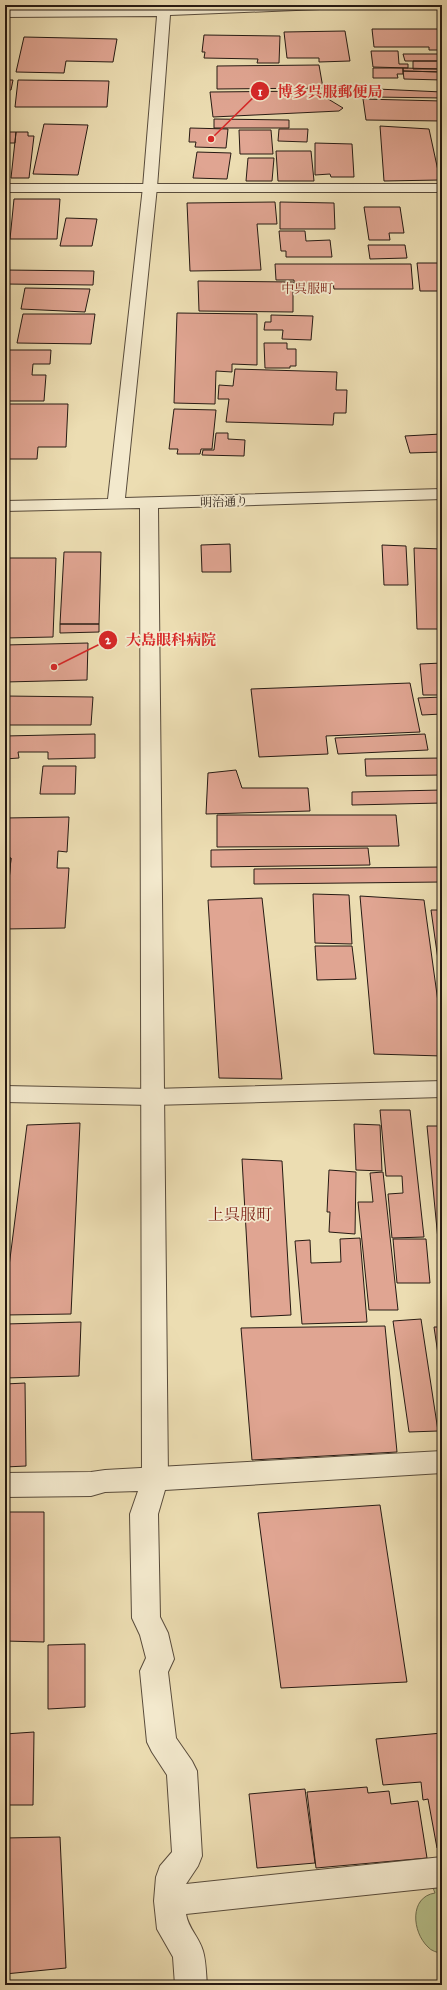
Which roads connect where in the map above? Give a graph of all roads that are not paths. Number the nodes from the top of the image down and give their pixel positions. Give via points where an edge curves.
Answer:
1 (320, 5) edge
2 (166, 9) edge
3 (5, 13) edge
4 (5, 188) edge
5 (150, 188) junction
6 (442, 188) edge
7 (442, 494) edge
8 (116, 503) junction
9 (149, 503) junction
10 (5, 506) edge
11 (442, 1089) edge
12 (5, 1094) edge
13 (152, 1097) junction
14 (442, 1462) edge
15 (155, 1479) junction
16 (5, 1485) edge
17 (442, 1872) edge
18 (169, 1902) junction
19 (191, 1985) edge

1 - 2 street
2 - 3 street
2 - 5 street
4 - 5 street
5 - 6 street
5 - 8 street
7 - 9 street, 明治通り
8 - 9 street, 明治通り
8 - 10 street, 明治通り
9 - 13 street
11 - 13 street
12 - 13 street
13 - 15 street
14 - 15 street
15 - 16 street via 91,1484
15 - 18 street via 144,1514 146,1618 154,1632 160,1659 154,1670 162,1742 182,1771 187,1856 171,1877
17 - 18 street
18 - 19 street via 173,1929 188,1952

